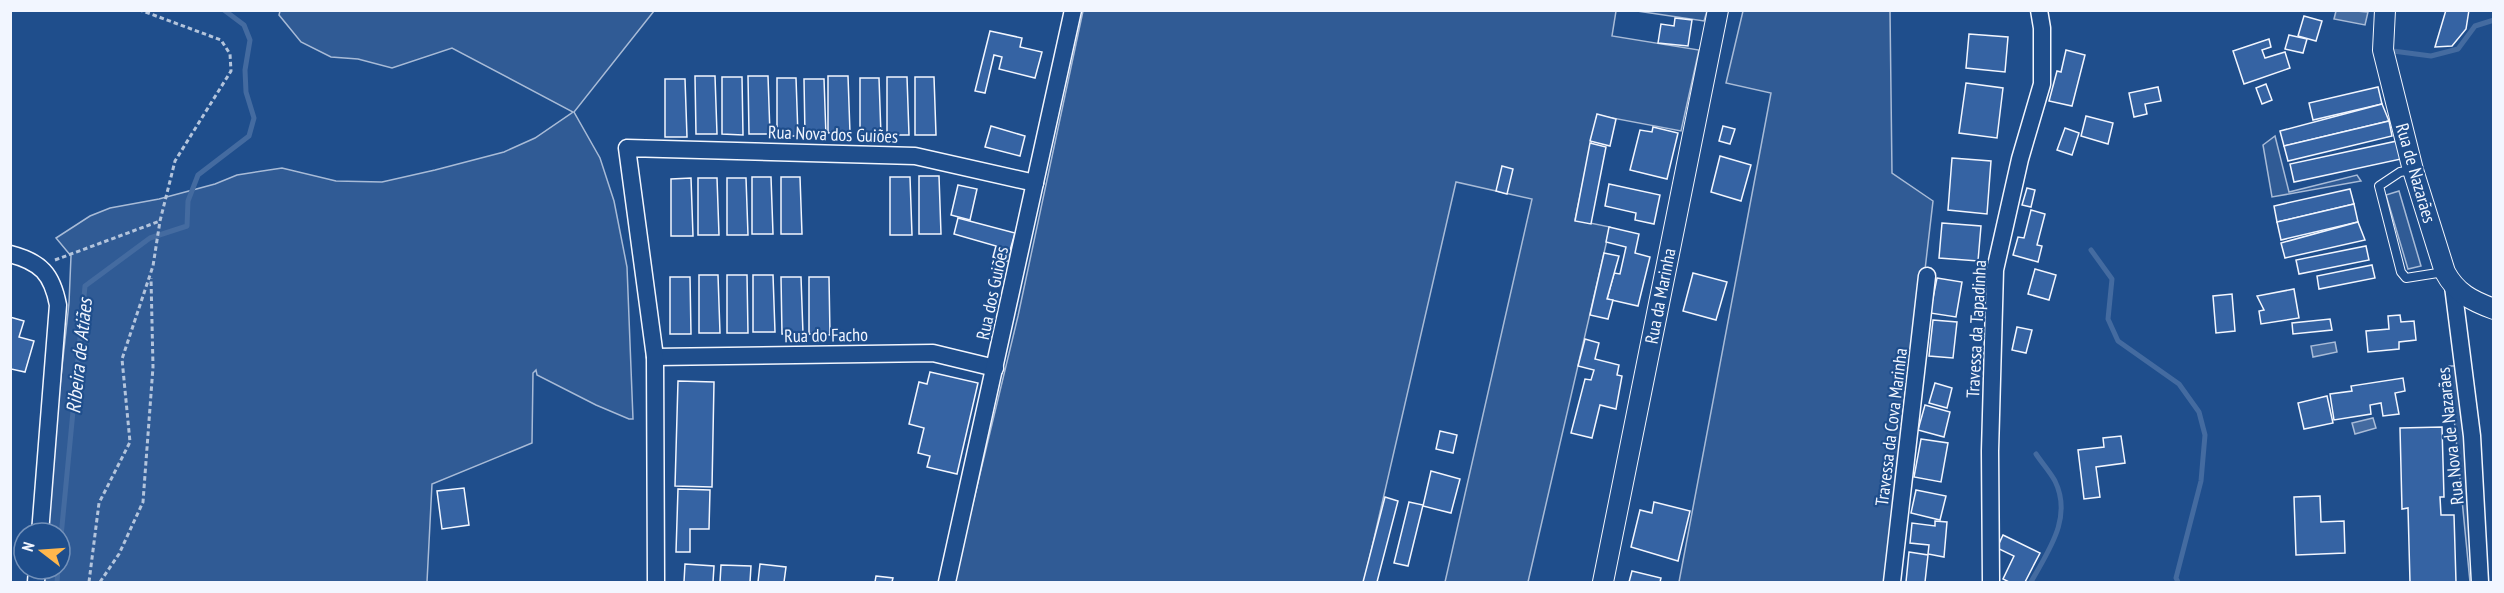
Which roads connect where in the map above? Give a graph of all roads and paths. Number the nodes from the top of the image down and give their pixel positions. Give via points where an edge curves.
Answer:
1 (140, 10) edge
2 (1073, 10) edge
3 (1718, 10) edge
4 (2039, 10) edge
5 (2385, 10) edge
6 (2413, 170) junction
7 (1035, 183) junction
8 (160, 221) junction
9 (10, 254) edge
10 (39, 266) junction
11 (151, 274) junction
12 (1927, 276) dead end
13 (2449, 279) junction
14 (2493, 309) edge
15 (655, 357) junction
16 (995, 368) junction
17 (41, 521) edge
18 (89, 582) edge
19 (100, 582) edge
20 (656, 582) edge
21 (947, 582) edge
22 (1603, 582) edge
23 (1892, 582) edge
24 (1991, 582) edge
25 (2480, 582) edge

1 - 8 path via 221,40 230,54 231,71 176,161
2 - 7 street, Rua dos Guiões
3 - 22 street, Rua da Marinha
4 - 24 street, Travessa da Tapadinha via 2042,84 1995,270
5 - 6 street, Rua de Nazarães via 2383,50
6 - 13 street, Rua de Nazarães
6 - 13 lane via 2400,172 2379,186 2401,272 2406,278
7 - 15 street, Rua Nova dos Guiões via 915,156 627,148
7 - 16 street, Rua dos Guiões
8 - 10 path
8 - 11 path
9 - 10 street
10 - 17 street via 54,283 58,305
11 - 18 path via 122,359 130,442 99,503
11 - 19 path via 153,367 143,502 119,554
12 - 23 street, Travessa da Cova Marinha
13 - 14 street via 2472,301
13 - 25 street, Rua Nova de Nazarães via 2472,436
15 - 16 street, Rua do Facho via 933,353
15 - 20 street
16 - 21 street, Rua dos Guiões

